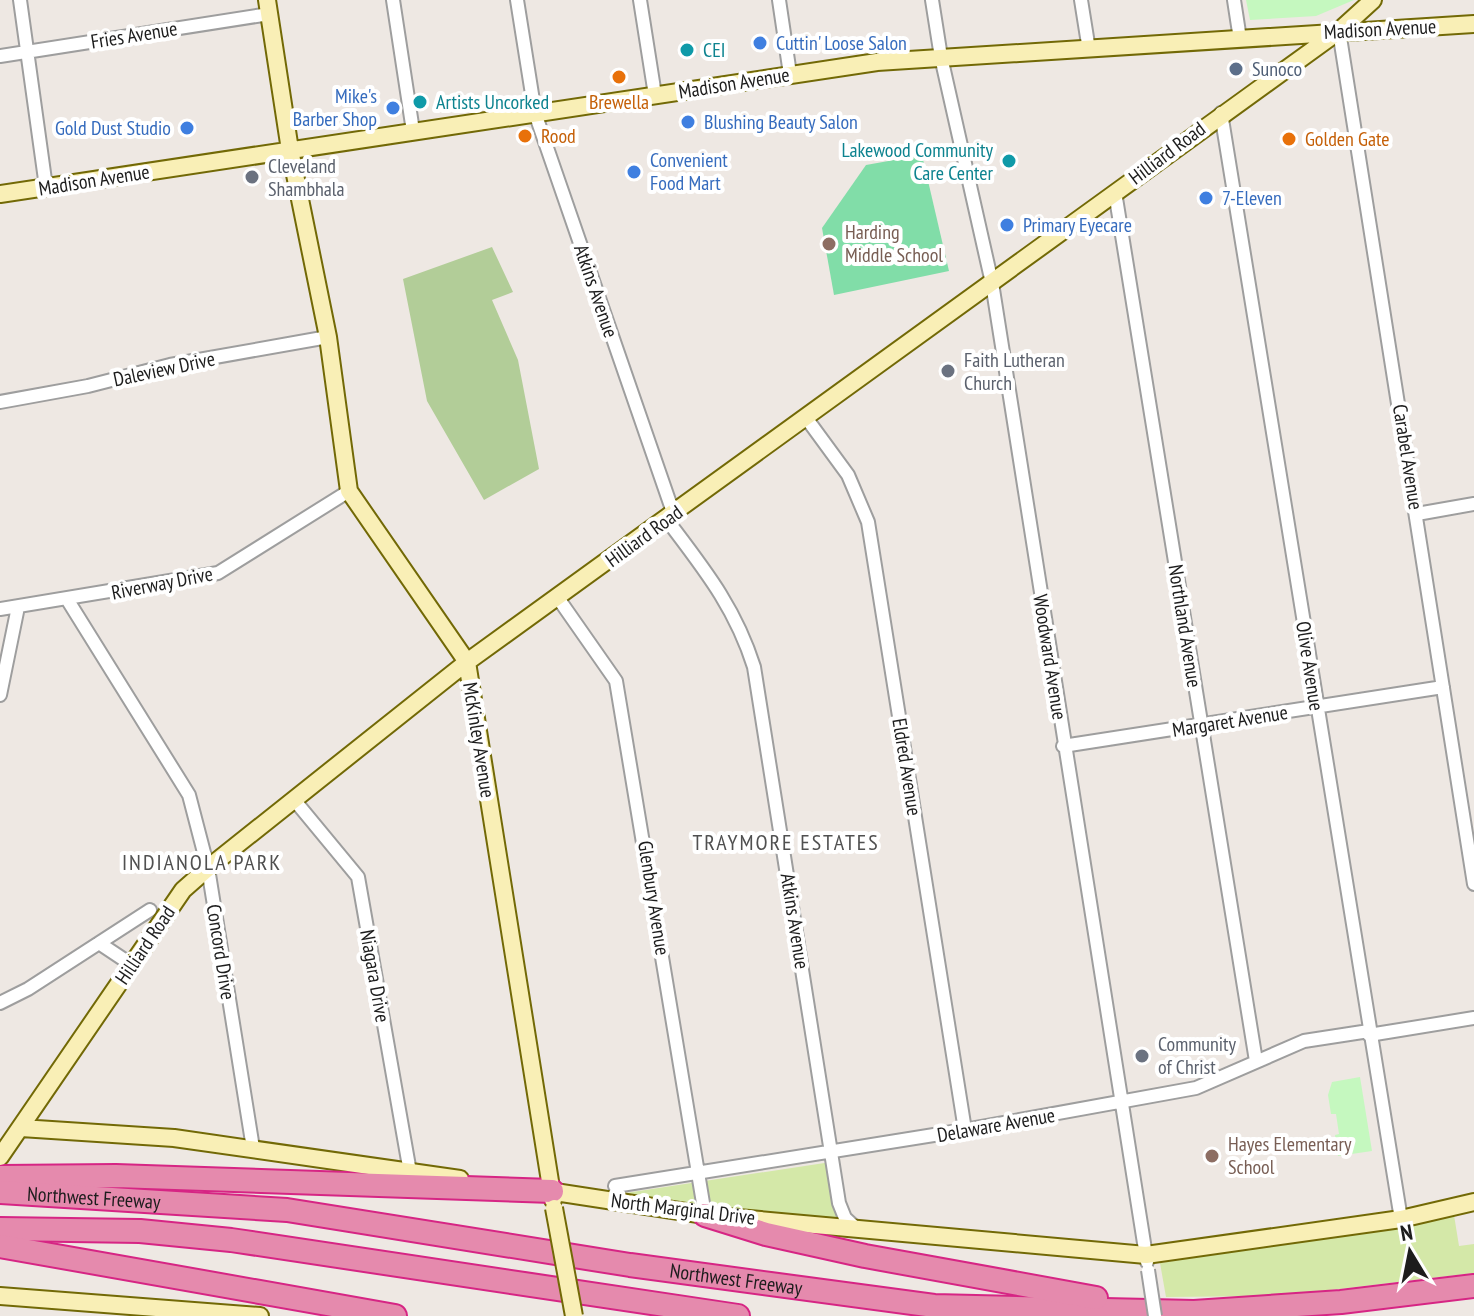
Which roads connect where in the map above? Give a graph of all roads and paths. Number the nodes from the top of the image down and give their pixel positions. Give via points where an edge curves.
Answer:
1 (20, 0) edge
2 (393, 0) edge
3 (517, 0) edge
4 (640, 0) edge
5 (779, 0) edge
6 (932, 0) edge
7 (1081, 0) edge
8 (1234, 0) edge
9 (1373, 0) edge
10 (268, 7) edge
11 (1474, 24) edge
12 (1339, 31) junction
13 (1240, 39) junction
14 (1089, 50) junction
15 (28, 52) junction
16 (0, 56) edge
17 (941, 57) junction
18 (790, 74) junction
19 (655, 95) junction
20 (535, 113) junction
21 (1221, 113) junction
22 (413, 131) junction
23 (290, 150) junction
24 (46, 187) junction
25 (1115, 192) junction
26 (0, 194) edge
27 (992, 283) junction
28 (328, 337) junction
29 (0, 402) edge
30 (807, 419) junction
31 (349, 491) junction
32 (1474, 504) edge
33 (1417, 514) junction
34 (670, 517) junction
35 (558, 598) junction
36 (67, 599) junction
37 (18, 607) junction
38 (0, 609) edge
39 (467, 662) junction
40 (1443, 687) junction
41 (0, 695) edge
42 (1317, 708) junction
43 (1201, 725) junction
44 (1063, 746) junction
45 (296, 802) junction
46 (208, 868) junction
47 (1474, 884) edge
48 (150, 910) dead end
49 (99, 943) junction
50 (132, 965) junction
51 (0, 1003) edge
52 (1474, 1018) edge
53 (1369, 1033) junction
54 (1256, 1061) junction
55 (1121, 1104) junction
56 (21, 1128) junction
57 (965, 1130) junction
58 (253, 1148) junction
59 (833, 1152) junction
60 (1, 1155) edge
61 (410, 1172) junction
62 (699, 1172) junction
63 (0, 1177) edge
64 (615, 1186) dead end
65 (0, 1192) edge
66 (553, 1200) junction
67 (1474, 1202) edge
68 (839, 1203) junction
69 (705, 1215) junction
70 (1401, 1219) junction
71 (820, 1224) junction
72 (0, 1229) edge
73 (857, 1229) junction
74 (0, 1246) edge
75 (1147, 1262) junction
76 (1474, 1286) edge
77 (0, 1296) edge
78 (1341, 1302) junction
79 (260, 1316) edge
80 (395, 1316) edge
81 (574, 1316) edge
82 (738, 1316) edge
83 (1155, 1316) edge

1 - 15 street
2 - 22 street
3 - 20 street, Atkins Avenue
4 - 19 street
5 - 18 street
6 - 17 street, Woodward Avenue
7 - 14 street
8 - 13 street
9 - 12 main road, Hilliard Road
10 - 15 street, Fries Avenue
10 - 23 main road, McKinley Avenue
11 - 12 main road, Madison Avenue
12 - 13 main road, Madison Avenue
12 - 21 main road, Hilliard Road
12 - 33 street, Carabel Avenue
13 - 14 main road, Madison Avenue
14 - 17 main road, Madison Avenue
15 - 16 street, Fries Avenue
15 - 24 street
17 - 18 main road, Madison Avenue
17 - 27 street, Woodward Avenue
18 - 19 main road, Madison Avenue
19 - 20 main road, Madison Avenue
20 - 22 main road, Madison Avenue
20 - 34 street, Atkins Avenue
21 - 25 main road, Hilliard Road
21 - 42 street, Olive Avenue
22 - 23 main road, Madison Avenue
23 - 24 main road, Madison Avenue
23 - 28 main road, McKinley Avenue
24 - 26 main road, Madison Avenue
25 - 27 main road, Hilliard Road
25 - 43 street, Northland Avenue
27 - 30 main road, Hilliard Road
27 - 44 street, Woodward Avenue
28 - 29 street, Daleview Drive
28 - 31 main road, McKinley Avenue
30 - 34 main road, Hilliard Road
30 - 57 street, Eldred Avenue via 848,475 868,522
31 - 36 street, Riverway Drive via 218,573
31 - 39 main road, McKinley Avenue
32 - 33 street
33 - 40 street, Carabel Avenue
34 - 35 main road, Hilliard Road
34 - 59 street, Atkins Avenue via 724,595 754,667
35 - 39 main road, Hilliard Road
35 - 62 street, Glenbury Avenue via 616,681
36 - 37 street, Riverway Drive
36 - 46 street, Concord Drive via 179,776 196,816
37 - 38 street, Riverway Drive
37 - 41 street
39 - 45 main road, Hilliard Road
39 - 66 main road, McKinley Avenue
40 - 42 street, Margaret Avenue
40 - 47 street, Carabel Avenue
42 - 43 street, Margaret Avenue
42 - 53 street, Olive Avenue
43 - 44 street, Margaret Avenue
43 - 54 street, Northland Avenue
44 - 55 street, Woodward Avenue
45 - 46 main road, Hilliard Road
45 - 61 street, Niagara Drive via 358,877
46 - 50 main road, Hilliard Road via 183,890
46 - 58 street, Concord Drive
48 - 49 street
49 - 50 street
49 - 51 street
50 - 56 main road, Hilliard Road
52 - 53 street, Delaware Avenue
53 - 54 street, Delaware Avenue via 1304,1041
53 - 70 street, Olive Avenue
54 - 55 street, Delaware Avenue via 1196,1088
55 - 57 street, Delaware Avenue
55 - 75 street, Woodward Avenue
56 - 58 main road, North Marginal Drive
56 - 60 main road, Hilliard Road
57 - 59 street, Delaware Avenue
58 - 61 main road, North Marginal Drive
59 - 62 street, Delaware Avenue
59 - 68 street, Atkins Avenue
61 - 66 main road, North Marginal Drive
62 - 64 street, Delaware Avenue
62 - 69 street, Glenbury Avenue
63 - 66 highway via 116,1176
65 - 78 highway, Northwest Freeway via 287,1210 630,1265 934,1306 1194,1312
66 - 69 main road, North Marginal Drive
66 - 81 main road, McKinley Avenue, bridge
67 - 70 main road, North Marginal Drive
68 - 71 street
68 - 73 street, Atkins Avenue
69 - 71 main road, North Marginal Drive
69 - 78 highway via 837,1250 1089,1297 1178,1306
70 - 75 main road, North Marginal Drive
71 - 73 main road, North Marginal Drive
72 - 82 highway, Northwest Freeway via 140,1231 231,1240
73 - 75 main road, North Marginal Drive
74 - 80 highway
75 - 83 street, Woodward Avenue, bridge
76 - 78 highway, Northwest Freeway
77 - 79 main road

